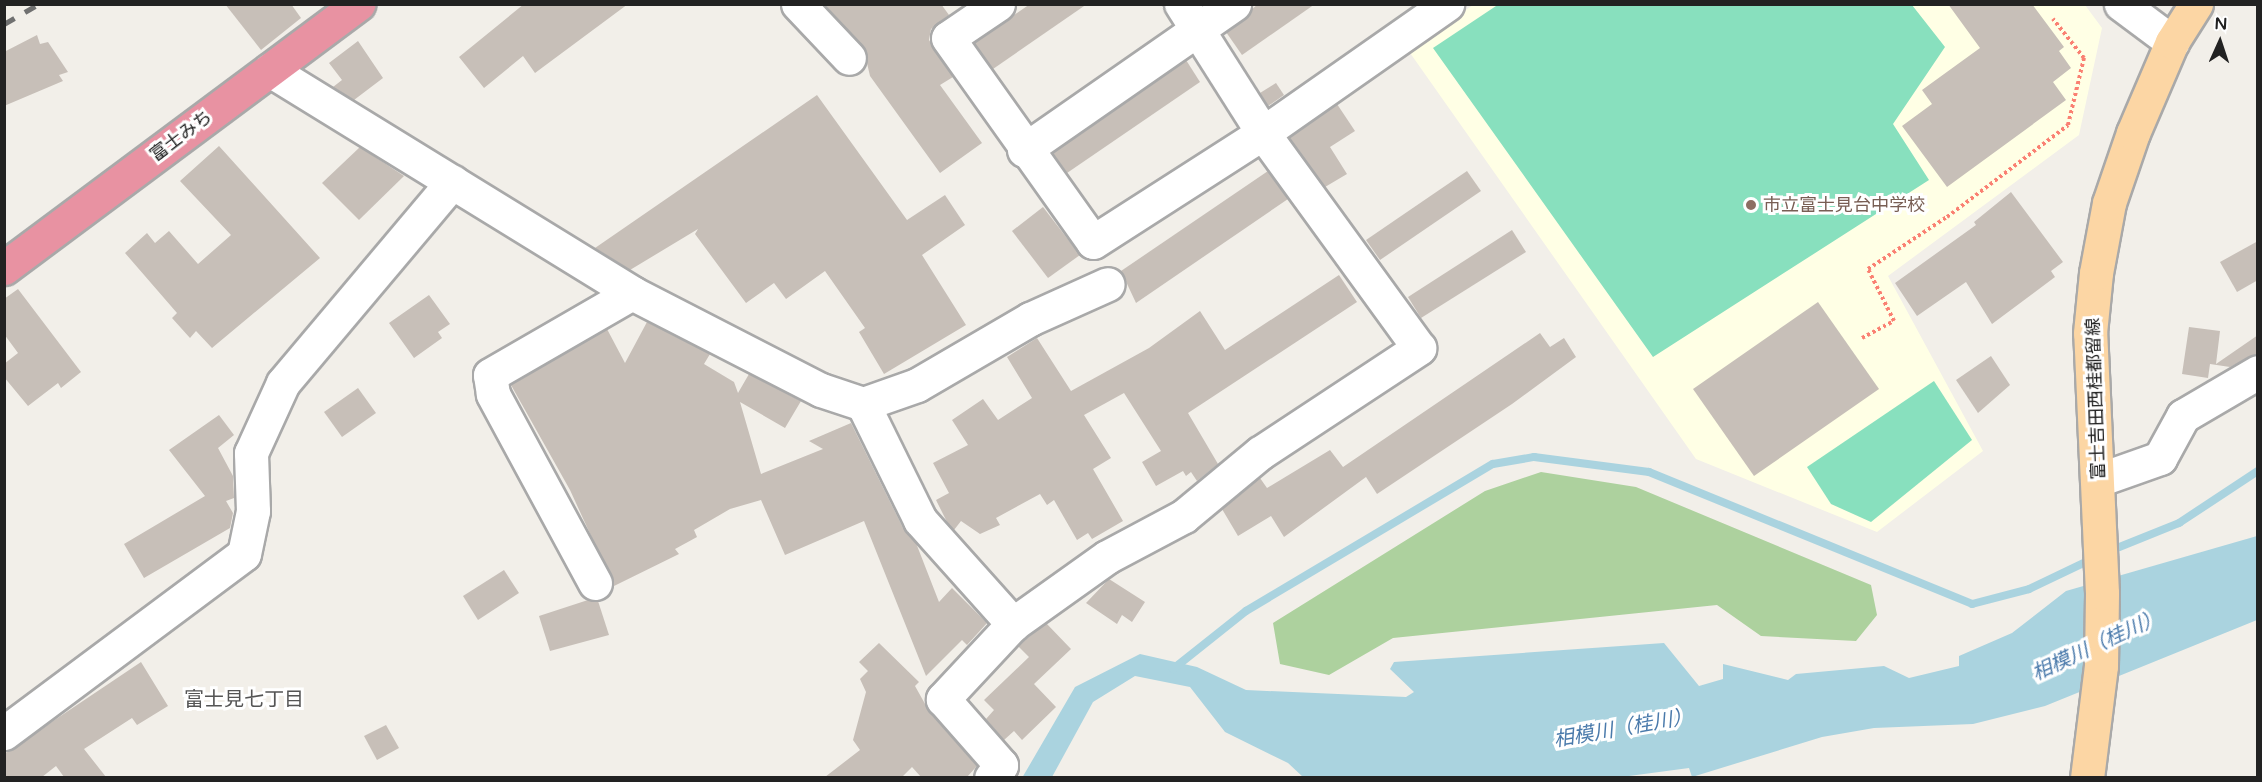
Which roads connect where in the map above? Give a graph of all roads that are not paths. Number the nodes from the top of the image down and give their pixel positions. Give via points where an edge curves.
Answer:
1 (358, 4) edge
2 (798, 4) edge
3 (998, 4) edge
4 (1234, 4) edge
5 (1447, 4) edge
6 (2121, 4) edge
7 (2196, 4) edge
8 (1189, 17) edge
9 (2172, 42) junction
10 (849, 58) dead end
11 (270, 70) junction
12 (1263, 133) junction
13 (1024, 150) junction
14 (452, 182) junction
15 (4, 268) edge
16 (1108, 284) dead end
17 (632, 293) junction
18 (2258, 372) edge
19 (863, 404) junction
20 (2099, 495) junction
21 (595, 583) dead end
22 (1013, 624) junction
23 (4, 733) edge
24 (991, 777) edge
25 (2086, 777) edge

1 - 11 highway, 富士みち
2 - 10 street
3 - 13 street via 948,38
4 - 8 street
5 - 12 street
6 - 9 street
7 - 9 main road, 富士吉田西桂都留線
8 - 12 street
8 - 13 street
9 - 20 main road, 富士吉田西桂都留線 via 2109,203 2096,273 2090,333
11 - 14 street
11 - 15 highway, 富士みち
12 - 13 street via 1093,242
12 - 22 street via 1419,348 1260,453 1184,516 1107,557
14 - 17 street
14 - 23 street via 283,383 251,453 253,512 244,554
16 - 19 street via 1030,319 917,385
17 - 19 street via 821,390
17 - 21 street via 490,375 493,394
18 - 20 street via 2184,416 2160,458
19 - 22 street via 920,520
20 - 25 main road, 富士吉田西桂都留線 via 2097,708
22 - 24 street via 943,699 1001,765

